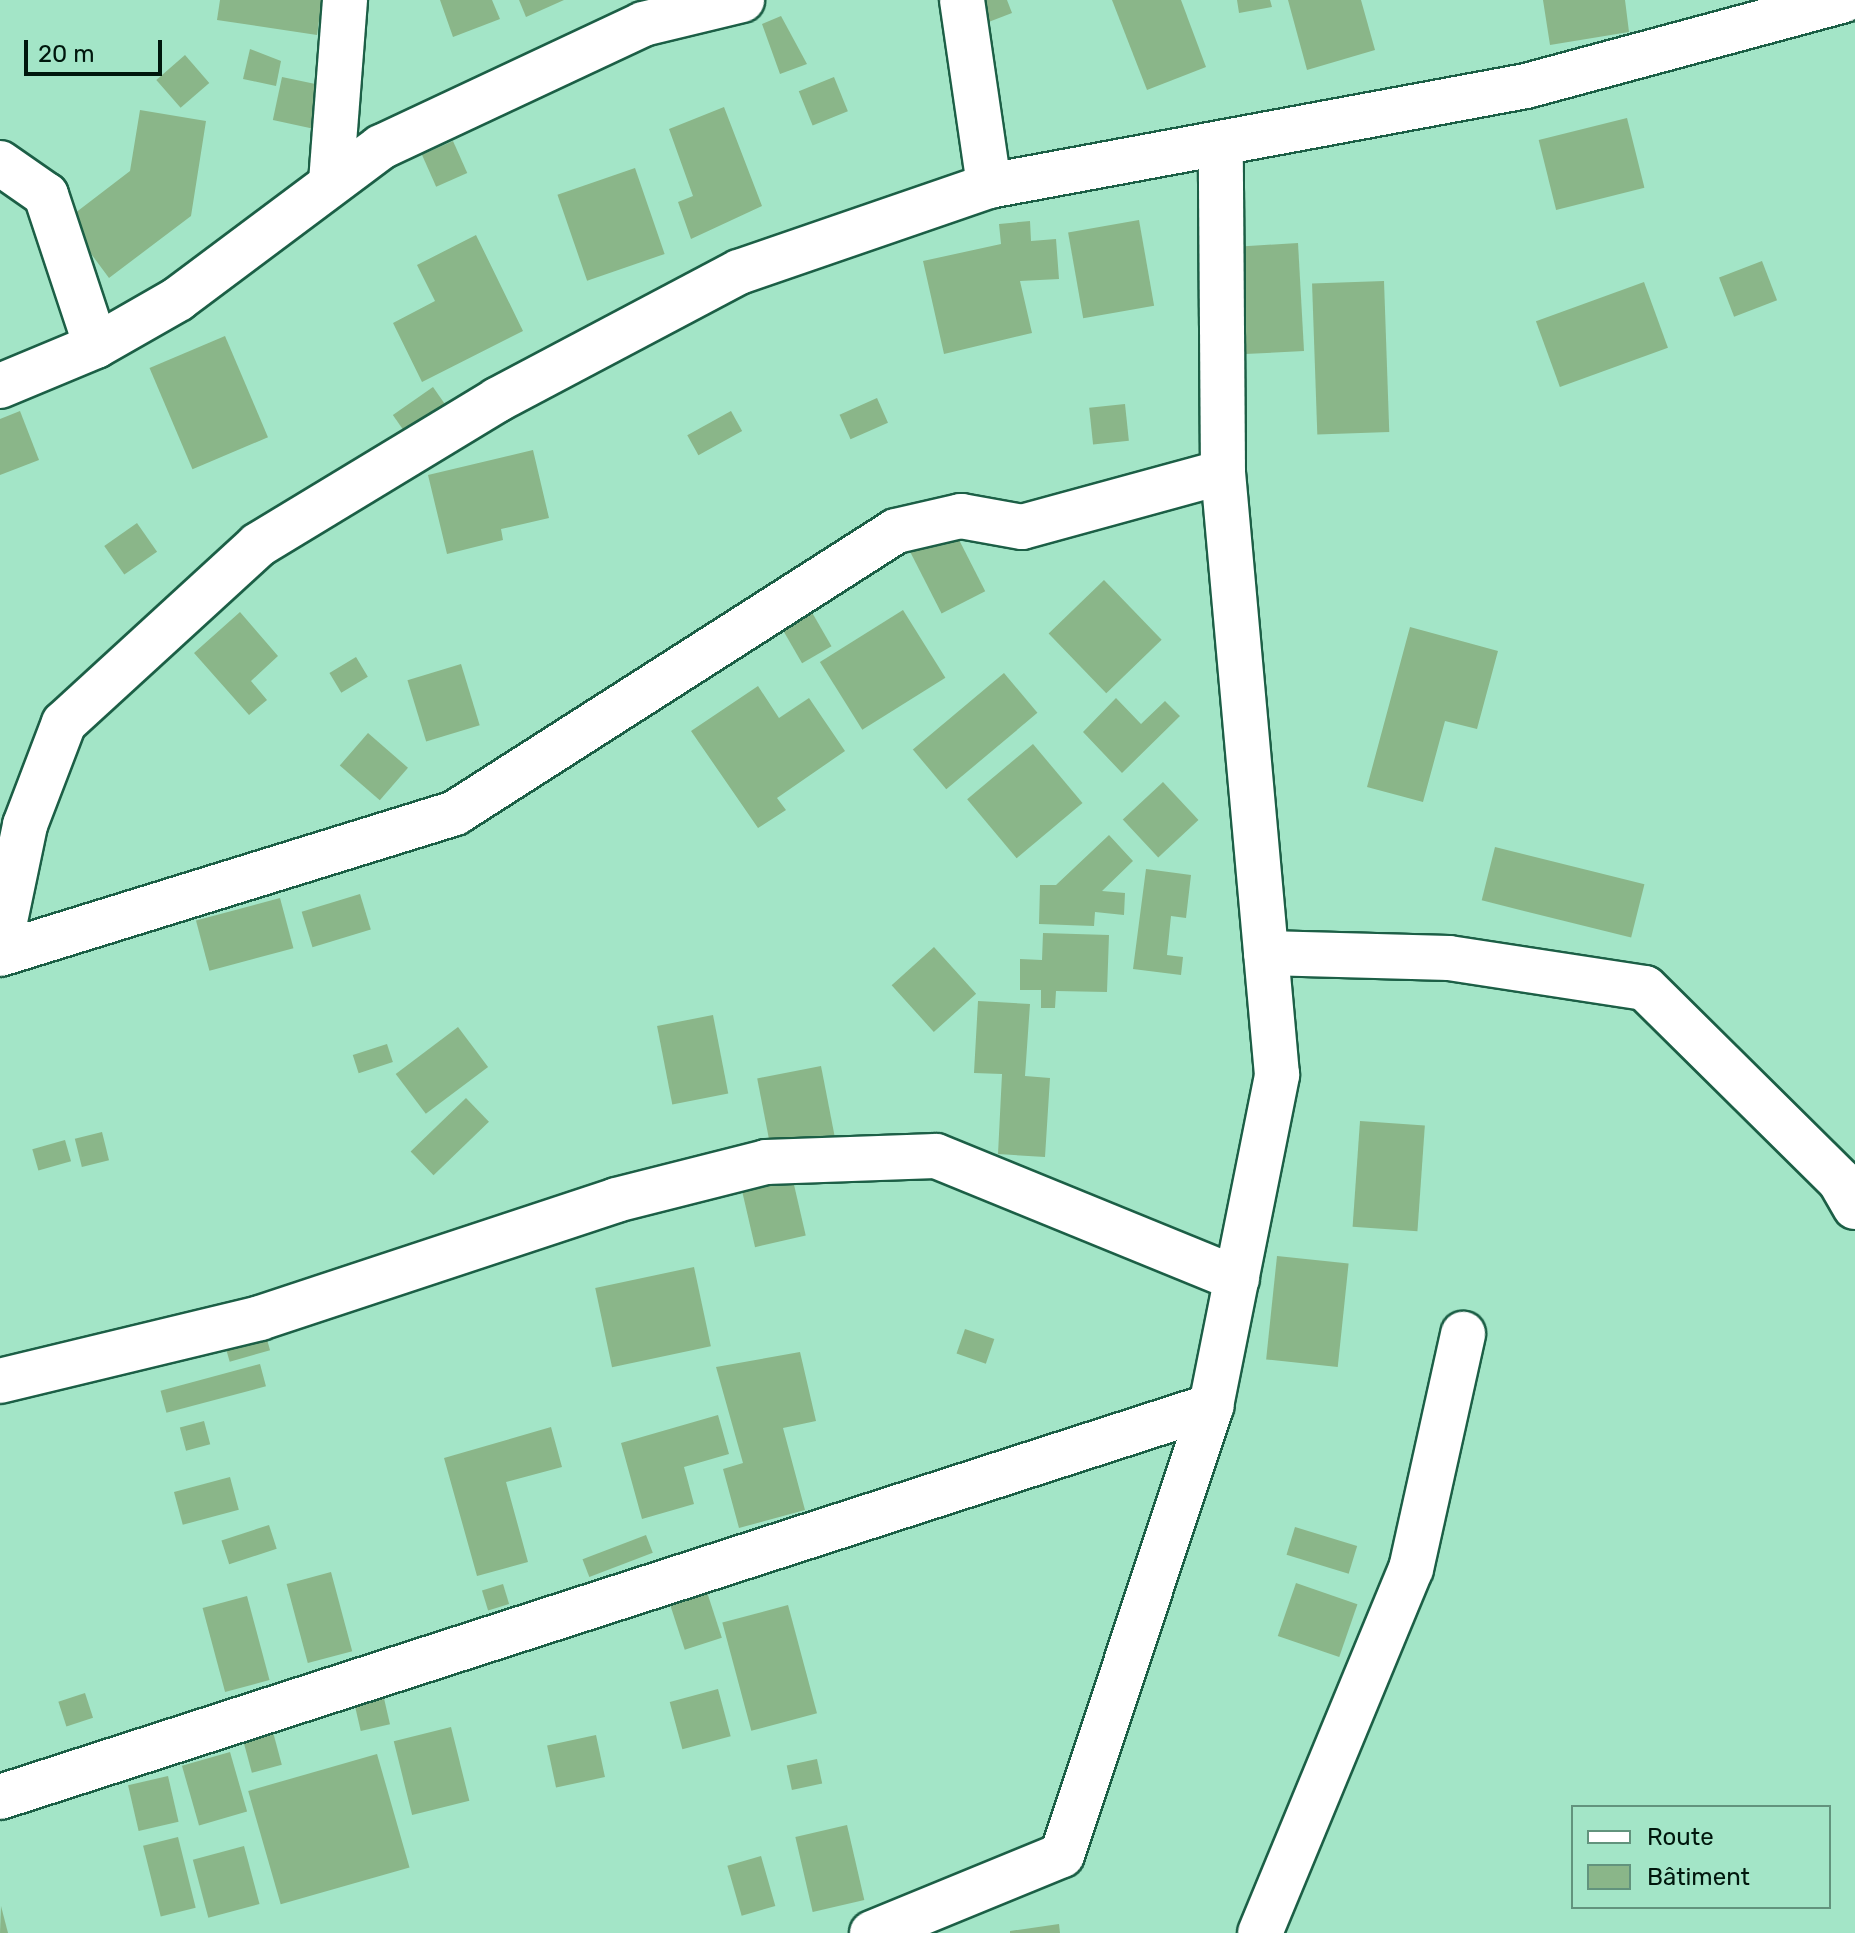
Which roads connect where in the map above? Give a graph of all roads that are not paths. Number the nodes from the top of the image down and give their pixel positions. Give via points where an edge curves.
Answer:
1 (345, 0) edge
2 (742, 0) edge
3 (962, 0) edge
4 (1844, 0) edge
5 (1221, 148) junction
6 (0, 163) edge
7 (331, 182) junction
8 (989, 186) junction
9 (96, 346) junction
10 (0, 386) edge
11 (1223, 472) junction
12 (0, 945) edge
13 (1266, 953) junction
14 (0, 954) edge
15 (1855, 1207) edge
16 (1237, 1279) junction
17 (1463, 1334) dead end
18 (0, 1381) edge
19 (1211, 1406) junction
20 (0, 1797) edge
21 (872, 1933) edge
22 (1260, 1933) edge

1 - 7 street
2 - 7 street via 643,24 381,147
3 - 8 street
4 - 5 street via 1526,86
5 - 8 street
5 - 11 street
6 - 9 street via 46,195
7 - 9 street via 178,299
8 - 12 street via 739,272 497,400 258,545 64,723 25,825
9 - 10 street
11 - 13 street
11 - 14 street via 1022,527 961,516 896,531 455,813
13 - 15 street via 1449,958 1645,988 1840,1181
13 - 16 street via 1277,1075
16 - 18 street via 936,1156 766,1162 616,1200 260,1318
16 - 19 street
17 - 22 street via 1411,1569
19 - 20 street
19 - 21 street via 1062,1855 928,1916

